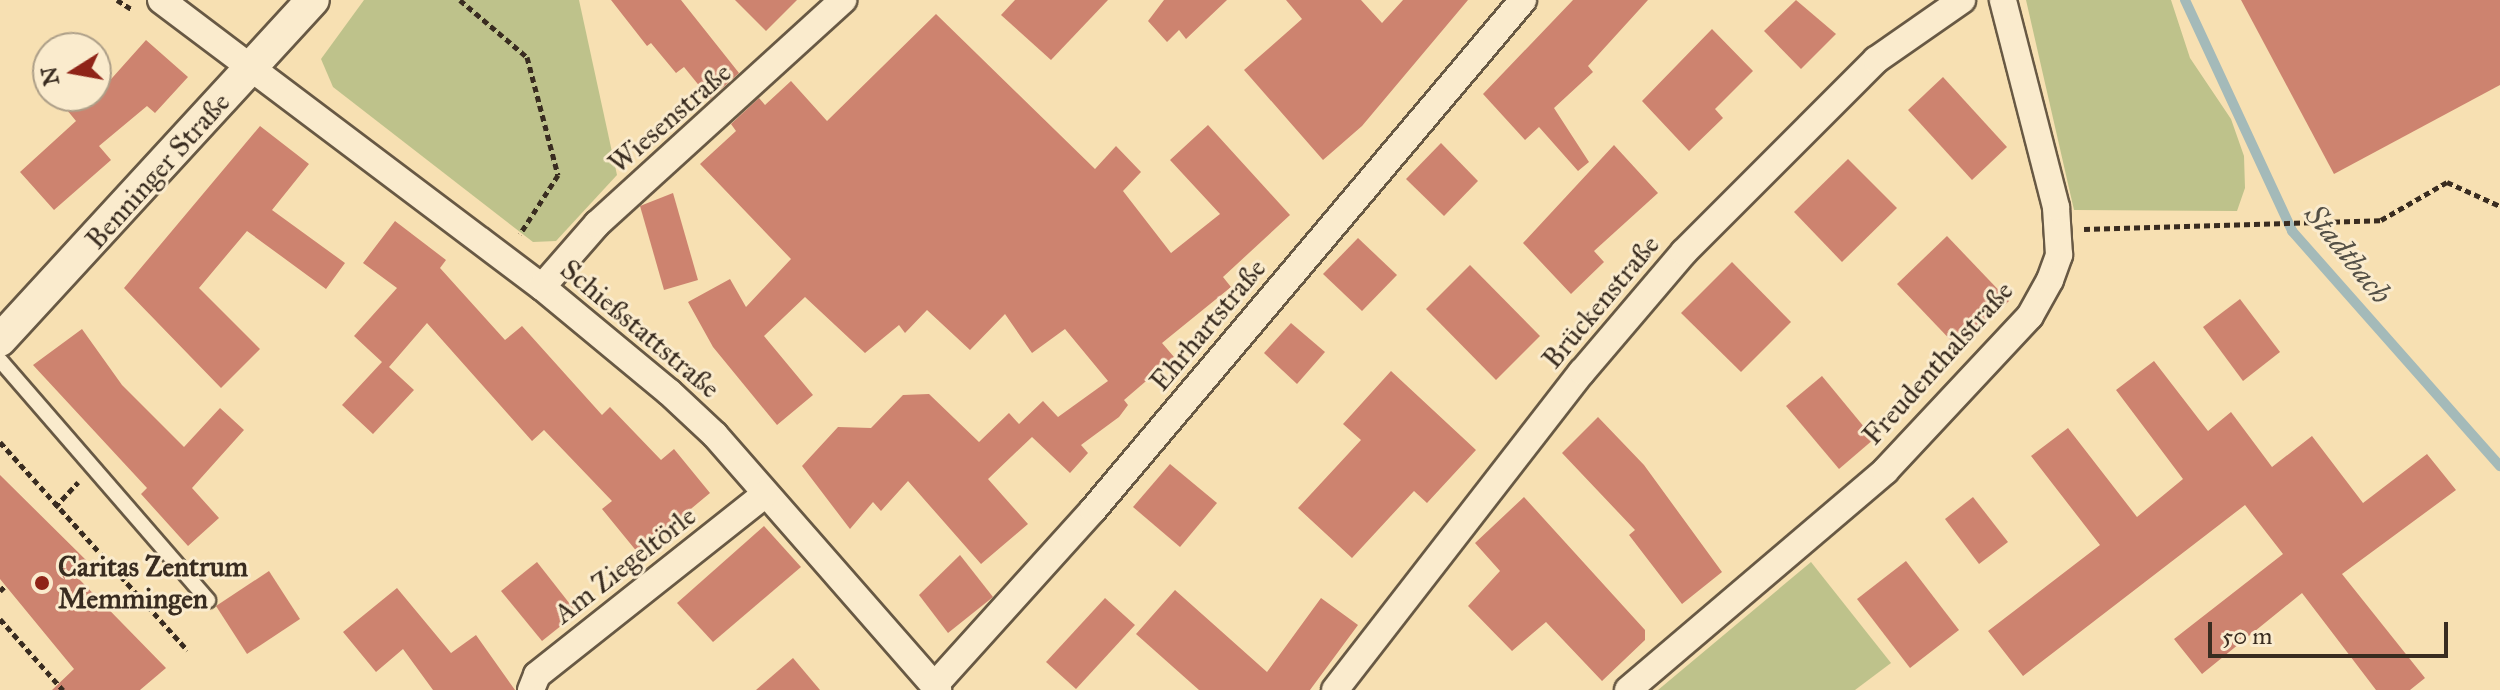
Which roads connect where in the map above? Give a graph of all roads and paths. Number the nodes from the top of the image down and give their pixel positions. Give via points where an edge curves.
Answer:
1 (117, 0) edge
2 (313, 0) edge
3 (460, 0) edge
4 (843, 0) edge
5 (1523, 0) edge
6 (1962, 0) edge
7 (2003, 0) edge
8 (151, 8) edge
9 (253, 66) junction
10 (2500, 206) edge
11 (2059, 228) junction
12 (505, 259) junction
13 (542, 287) junction
14 (0, 340) edge
15 (0, 360) edge
16 (0, 442) edge
17 (765, 494) junction
18 (208, 600) dead end
19 (0, 619) edge
20 (187, 650) dead end
21 (936, 688) edge
22 (63, 690) edge
23 (531, 690) edge
24 (1335, 690) edge
25 (1628, 690) edge

1 - 8 path
2 - 9 street, Benninger Straße
3 - 12 path via 527,57 558,175
4 - 13 street, Wiesenstraße via 597,224
5 - 21 street, Ehrhartstraße
6 - 24 street, Brückenstraße via 1876,60 1684,252 1582,372
7 - 11 street via 2037,115
8 - 9 street, Schießstattstraße
9 - 12 street, Schießstattstraße
9 - 14 street, Benninger Straße
10 - 11 path via 2447,182 2381,220
11 - 25 street, Freudenthalstraße via 2050,280 2030,316 1922,433 1819,532
12 - 13 street, Schießstattstraße
13 - 17 street, Schießstattstraße via 669,392
15 - 18 lane
16 - 20 path
17 - 21 street, Schießstattstraße
17 - 23 street, Am Ziegeltörle via 537,675
19 - 22 path

